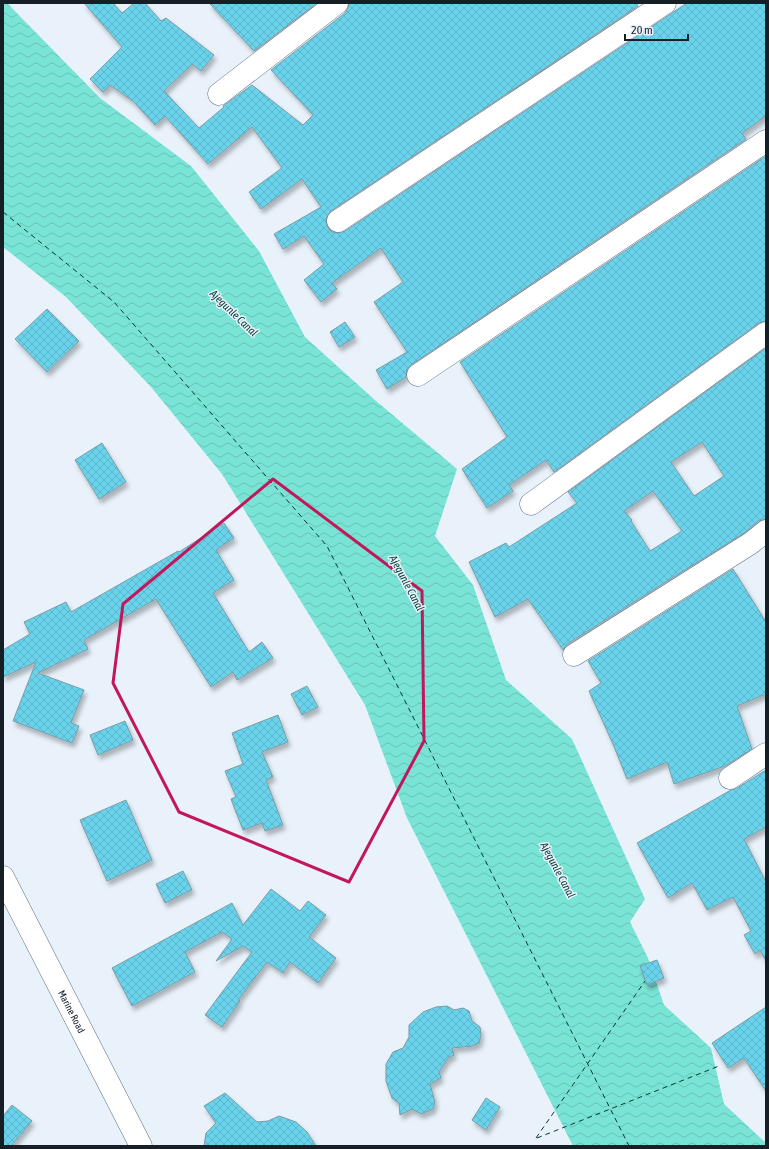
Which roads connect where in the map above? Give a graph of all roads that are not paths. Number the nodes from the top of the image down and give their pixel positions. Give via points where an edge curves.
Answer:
1 (337, 3) edge
2 (665, 3) edge
3 (219, 94) dead end
4 (766, 141) edge
5 (338, 221) dead end
6 (766, 333) edge
7 (418, 375) dead end
8 (531, 504) dead end
9 (766, 531) edge
10 (574, 655) dead end
11 (766, 754) edge
12 (730, 778) dead end
13 (3, 877) edge
14 (141, 1146) edge

1 - 3 street
2 - 5 street
4 - 7 street
6 - 8 street
9 - 10 street
11 - 12 street
13 - 14 street, Marine Road

